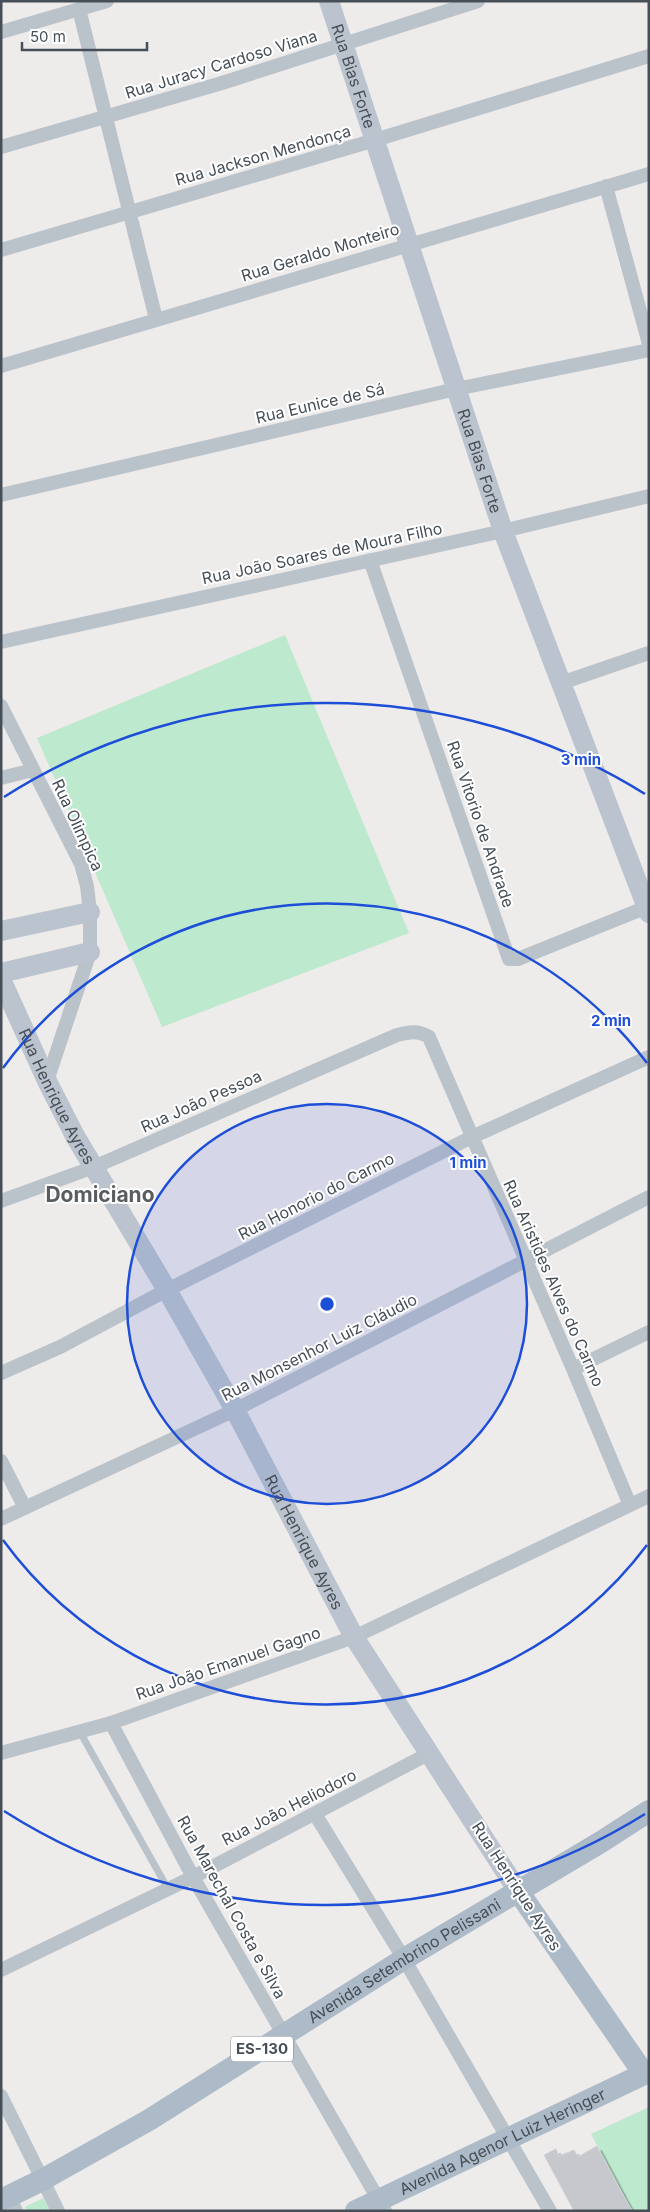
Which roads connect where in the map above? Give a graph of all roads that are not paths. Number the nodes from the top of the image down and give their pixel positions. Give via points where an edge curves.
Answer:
1 (107, 1) edge
2 (329, 1) edge
3 (478, 1) edge
4 (80, 9) junction
5 (1, 32) edge
6 (343, 45) junction
7 (649, 56) edge
8 (106, 117) junction
9 (375, 140) junction
10 (1, 147) edge
11 (649, 174) edge
12 (606, 186) junction
13 (130, 212) junction
14 (409, 244) junction
15 (1, 250) edge
16 (156, 319) junction
17 (649, 344) edge
18 (649, 350) edge
19 (1, 366) edge
20 (456, 389) junction
21 (1, 495) edge
22 (649, 496) edge
23 (503, 531) junction
24 (370, 560) junction
25 (1, 642) edge
26 (649, 653) edge
27 (561, 684) junction
28 (1, 706) edge
29 (34, 770) junction
30 (1, 778) edge
31 (648, 910) edge
32 (90, 912) junction
33 (1, 931) edge
34 (90, 952) junction
35 (1, 973) edge
36 (1, 979) edge
37 (413, 1031) joint
38 (649, 1057) edge
39 (47, 1081) junction
40 (472, 1137) junction
41 (94, 1167) junction
42 (649, 1197) edge
43 (1, 1201) edge
44 (526, 1260) junction
45 (167, 1290) junction
46 (649, 1332) edge
47 (574, 1369) junction
48 (1, 1373) edge
49 (235, 1410) junction
50 (1, 1461) edge
51 (649, 1496) edge
52 (630, 1505) junction
53 (25, 1508) junction
54 (1, 1519) edge
55 (354, 1637) junction
56 (111, 1723) junction
57 (80, 1732) junction
58 (1, 1753) edge
59 (430, 1753) junction
60 (649, 1811) edge
61 (314, 1814) junction
62 (193, 1877) junction
63 (168, 1889) junction
64 (518, 1891) junction
65 (404, 1959) junction
66 (1, 1970) edge
67 (284, 2036) junction
68 (647, 2075) edge
69 (1, 2096) edge
70 (507, 2138) junction
71 (42, 2180) junction
72 (9, 2202) edge
73 (382, 2205) edge
74 (58, 2211) edge
75 (356, 2211) edge
76 (550, 2211) edge

1 - 4 street
2 - 6 street, Rua Bias Forte
3 - 6 street, Rua Juracy Cardoso Viana
4 - 5 street
4 - 8 street
6 - 8 street, Rua Juracy Cardoso Viana
6 - 9 street, Rua Bias Forte
7 - 9 street, Rua Jackson Mendonça
8 - 10 street, Rua Juracy Cardoso Viana
8 - 13 street
9 - 13 street, Rua Jackson Mendonça
9 - 14 street, Rua Bias Forte
11 - 12 street, Rua Geraldo Monteiro
12 - 14 street, Rua Geraldo Monteiro
12 - 17 street
13 - 15 street, Rua Jackson Mendonça
13 - 16 street
14 - 16 street, Rua Geraldo Monteiro
14 - 20 street, Rua Bias Forte
16 - 19 street, Rua Geraldo Monteiro
18 - 20 street, Rua Eunice de Sá
20 - 21 street, Rua Eunice de Sá
20 - 23 street, Rua Bias Forte
22 - 23 street, Rua João Soares de Moura Filho
23 - 24 street, Rua João Soares de Moura Filho
23 - 27 street, Rua Bias Forte
24 - 25 street, Rua João Soares de Moura Filho
24 - 31 street, Rua Vitorio de Andrade via 509,959 518,959
26 - 27 street
27 - 31 street, Rua Bias Forte
28 - 29 street, Rua Olimpica
29 - 30 street
29 - 32 street, Rua Olimpica via 80,864
32 - 33 street
32 - 34 street, Rua Olimpica
34 - 35 street
34 - 39 street, Rua Olimpica
36 - 39 street, Rua Henrique Ayres
37 - 40 street, Rua Aristides Alves do Carmo via 429,1037
37 - 41 street, Rua João Pessoa via 397,1035
38 - 40 street, Rua Honorio do Carmo
39 - 41 street, Rua Henrique Ayres
40 - 44 street, Rua Aristides Alves do Carmo
40 - 45 street, Rua Honorio do Carmo
41 - 43 street, Rua João Pessoa
41 - 45 street, Rua Henrique Ayres
42 - 44 street, Rua Monsenhor Luiz Cláudio
44 - 47 street, Rua Aristides Alves do Carmo
44 - 49 street, Rua Monsenhor Luiz Cláudio
45 - 48 street, Rua Honorio do Carmo via 60,1347
45 - 49 street, Rua Henrique Ayres
46 - 47 street
47 - 52 street, Rua Aristides Alves do Carmo
49 - 53 street, Rua Monsenhor Luiz Cláudio
49 - 55 street, Rua Henrique Ayres
50 - 53 street
51 - 52 street, Rua João Emanuel Gagno
52 - 55 street, Rua João Emanuel Gagno
53 - 54 street, Rua Monsenhor Luiz Cláudio
55 - 56 street, Rua João Emanuel Gagno
55 - 59 street, Rua Henrique Ayres
56 - 57 street, Rua João Emanuel Gagno
56 - 62 street, Rua Marechal Costa e Silva
57 - 58 street, Rua João Emanuel Gagno
57 - 63 lane
59 - 61 street, Rua João Heliodoro
59 - 64 street, Rua Henrique Ayres
60 - 64 main road, Avenida Setembrino Pelissani / ES-130
61 - 62 street, Rua João Heliodoro
61 - 65 street
62 - 63 street, Rua João Heliodoro
62 - 67 street, Rua Marechal Costa e Silva
63 - 66 street, Rua João Heliodoro
64 - 65 main road, Avenida Setembrino Pelissani / ES-130
64 - 68 main road, Rua Henrique Ayres
65 - 67 main road, Avenida Setembrino Pelissani / ES-130
65 - 70 street
67 - 71 main road, Avenida Setembrino Pelissani / ES-130 via 149,2120
67 - 73 street, Rua Marechal Costa e Silva
68 - 70 main road, Avenida Agenor Luiz Heringer
69 - 71 street
70 - 73 main road, Avenida Agenor Luiz Heringer
70 - 76 street
71 - 72 main road, Avenida Setembrino Pelissani / ES-130
71 - 74 street
73 - 75 main road, Avenida Agenor Luiz Heringer

